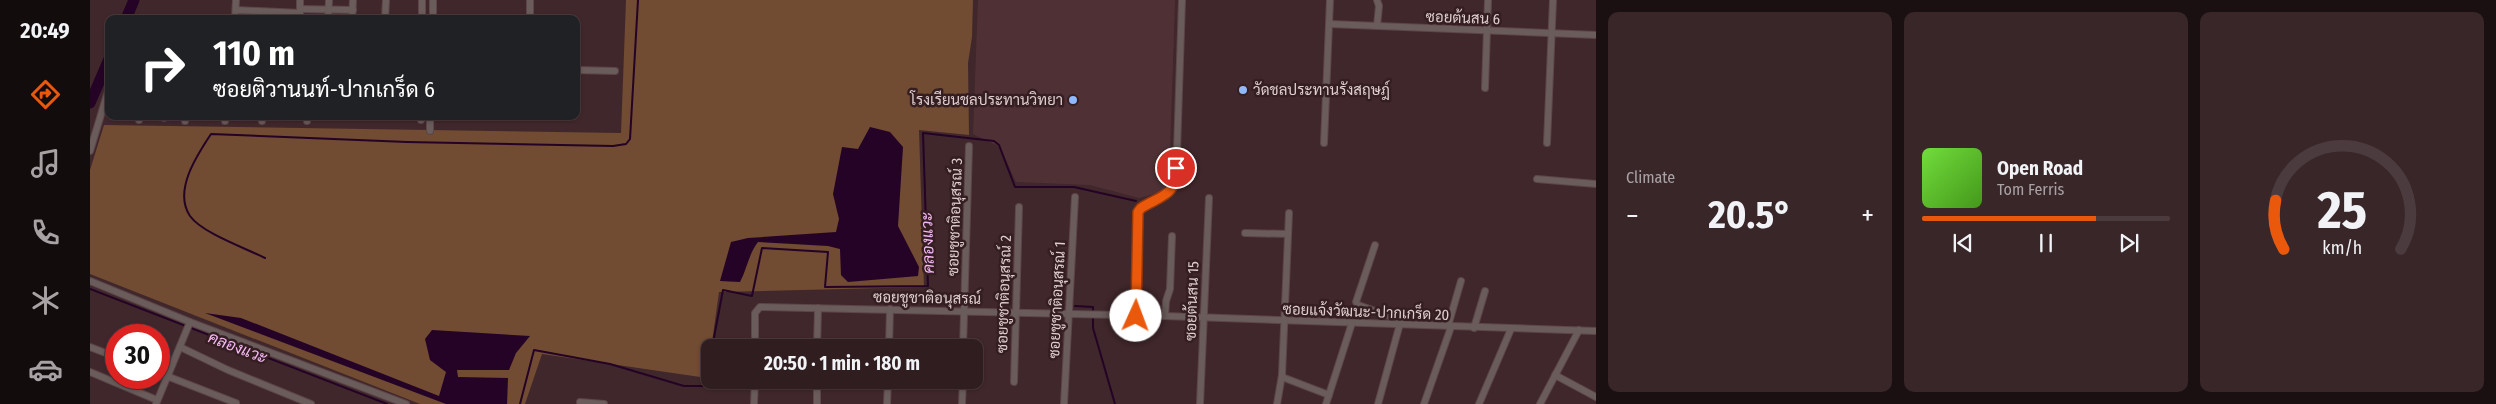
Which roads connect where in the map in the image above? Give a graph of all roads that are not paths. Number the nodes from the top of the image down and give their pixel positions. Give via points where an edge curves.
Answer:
1 (236, 0) edge
2 (300, 0) edge
3 (329, 0) edge
4 (353, 0) edge
5 (386, 0) edge
6 (422, 0) edge
7 (433, 0) edge
8 (530, 0) edge
9 (1182, 0) edge
10 (1330, 0) edge
11 (1377, 0) edge
12 (1488, 0) edge
13 (1553, 0) edge
14 (236, 10) junction
15 (328, 10) junction
16 (353, 10) junction
17 (300, 14) edge
18 (235, 15) edge
19 (328, 15) edge
20 (352, 15) edge
21 (384, 15) edge
22 (422, 15) edge
23 (433, 15) edge
24 (530, 15) edge
25 (1330, 24) junction
26 (1377, 26) junction
27 (1487, 32) junction
28 (1552, 33) junction
29 (1596, 35) edge
30 (580, 70) edge
31 (615, 71) dead end
32 (1486, 88) dead end
33 (105, 101) edge
34 (430, 120) edge
35 (430, 131) dead end
36 (1324, 143) dead end
37 (1548, 143) dead end
38 (969, 146) dead end
39 (90, 151) edge
40 (1537, 179) dead end
41 (1596, 184) edge
42 (1075, 198) dead end
43 (1209, 198) dead end
44 (1019, 207) dead end
45 (1289, 213) dead end
46 (1245, 232) dead end
47 (1288, 234) junction
48 (1172, 236) dead end
49 (1375, 245) dead end
50 (90, 281) edge
51 (1461, 282) dead end
52 (1485, 292) dead end
53 (818, 308) junction
54 (890, 309) junction
55 (964, 311) junction
56 (1015, 312) junction
57 (1068, 314) junction
58 (1136, 316) junction
59 (1165, 316) junction
60 (1204, 318) junction
61 (1285, 322) junction
62 (1352, 323) junction
63 (189, 325) junction
64 (1400, 325) junction
65 (1449, 327) junction
66 (1474, 328) junction
67 (1511, 329) junction
68 (1579, 330) junction
69 (1596, 331) edge
70 (755, 339) edge
71 (818, 339) edge
72 (888, 339) edge
73 (963, 339) edge
74 (90, 347) edge
75 (180, 347) junction
76 (105, 353) edge
77 (170, 369) edge
78 (90, 372) edge
79 (1555, 375) junction
80 (170, 377) edge
81 (1282, 377) junction
82 (1014, 382) dead end
83 (162, 389) edge
84 (755, 389) edge
85 (817, 389) edge
86 (888, 389) edge
87 (963, 389) edge
88 (1329, 394) junction
89 (1596, 397) edge
90 (157, 402) edge
91 (580, 402) dead end
92 (236, 404) edge
93 (311, 404) edge
94 (406, 404) edge
95 (604, 404) edge
96 (754, 404) edge
97 (817, 404) edge
98 (887, 404) edge
99 (962, 404) edge
100 (1064, 404) edge
101 (1200, 404) edge
102 (1277, 404) edge
103 (1326, 404) edge
104 (1378, 404) edge
105 (1424, 404) edge
106 (1479, 404) edge
107 (1540, 404) edge

1 - 14 street
2 - 17 street
3 - 15 street
4 - 16 street
5 - 21 street
6 - 22 street
7 - 23 street
8 - 24 street
9 - 58 street via 1176,180 1169,193 1139,210
10 - 25 street
11 - 26 street
12 - 27 street
13 - 28 street
14 - 17 street
14 - 18 street
15 - 16 street
15 - 17 street
15 - 19 street
16 - 20 street
25 - 26 street, ซอยต้นสน 6
25 - 36 street
26 - 27 street, ซอยต้นสน 6
27 - 28 street, ซอยต้นสน 6
27 - 32 street
28 - 29 street, ซอยต้นสน 6
28 - 37 street
30 - 31 street
33 - 39 street
34 - 35 street
38 - 55 street, ซอยชูชาติอนุสรณ์ 3
40 - 41 street
42 - 57 street, ซอยชูชาติอนุสรณ์ 1
43 - 60 street, ซอยต้นสน 15
44 - 56 street, ซอยชูชาติอนุสรณ์ 2
45 - 47 street
46 - 47 street
47 - 61 street
48 - 59 street via 1170,289
49 - 64 street via 1356,302 1401,320
50 - 63 street
51 - 65 street
52 - 66 street
53 - 54 street, ซอยชูชาติอนุสรณ์
53 - 70 street, ซอยชูชาติอนุสรณ์ via 756,309
53 - 71 street
54 - 55 street, ซอยชูชาติอนุสรณ์
54 - 72 street
55 - 56 street, ซอยชูชาติอนุสรณ์
55 - 73 street, ซอยชูชาติอนุสรณ์ 3
56 - 57 street, ซอยชูชาติอนุสรณ์
56 - 82 street, ซอยชูชาติอนุสรณ์ 2
57 - 58 street, ซอยชูชาติอนุสรณ์
57 - 100 street, ซอยชูชาติอนุสรณ์ 1
58 - 59 street, ซอยแจ้งวัฒนะ-ปากเกร็ด 20
59 - 60 street, ซอยแจ้งวัฒนะ-ปากเกร็ด 20
60 - 61 street, ซอยแจ้งวัฒนะ-ปากเกร็ด 20
60 - 101 street, ซอยต้นสน 15
61 - 62 street, ซอยแจ้งวัฒนะ-ปากเกร็ด 20
61 - 81 street
62 - 64 street, ซอยแจ้งวัฒนะ-ปากเกร็ด 20
62 - 88 street
63 - 75 street
63 - 94 street
64 - 65 street, ซอยแจ้งวัฒนะ-ปากเกร็ด 20
64 - 104 street
65 - 66 street, ซอยแจ้งวัฒนะ-ปากเกร็ด 20
65 - 105 street
66 - 67 street, ซอยแจ้งวัฒนะ-ปากเกร็ด 20
67 - 68 street, ซอยแจ้งวัฒนะ-ปากเกร็ด 20
67 - 106 street
68 - 69 street, ซอยแจ้งวัฒนะ-ปากเกร็ด 20
68 - 79 street
74 - 76 street
75 - 77 street
75 - 93 street
78 - 90 street
79 - 89 street
79 - 107 street
80 - 92 street
81 - 88 street
81 - 102 street
83 - 90 street
84 - 96 street
85 - 97 street
86 - 98 street
87 - 99 street
88 - 103 street
91 - 95 street

